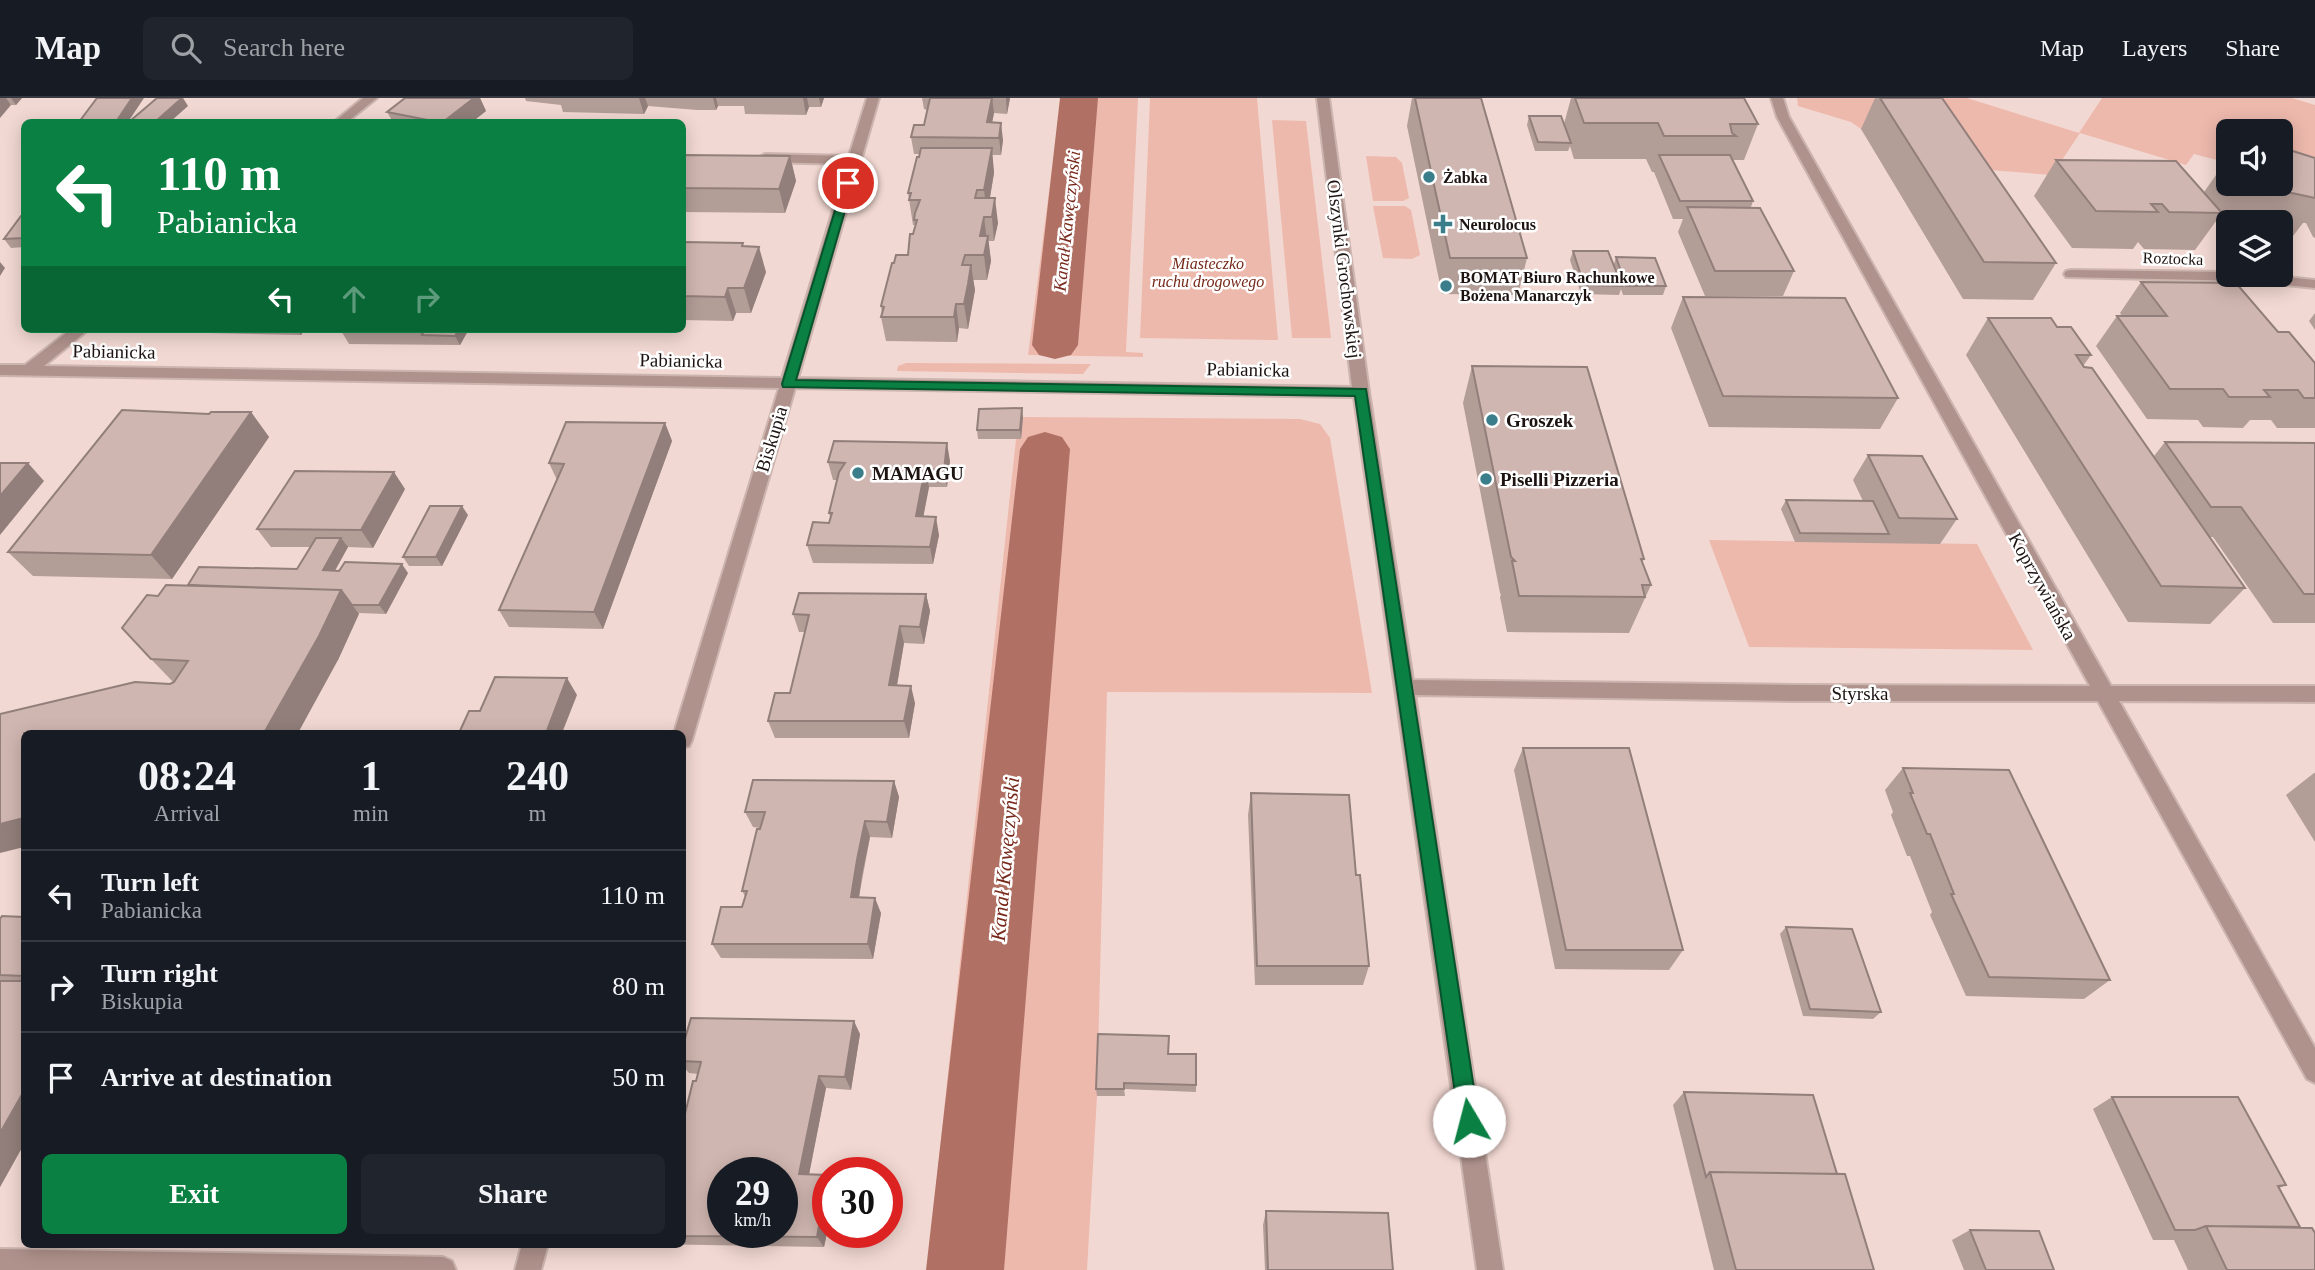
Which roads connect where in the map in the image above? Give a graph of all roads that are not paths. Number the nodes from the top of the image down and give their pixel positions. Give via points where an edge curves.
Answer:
1 (371, 98) edge
2 (873, 98) edge
3 (1323, 98) edge
4 (1777, 98) edge
5 (344, 119) edge
6 (749, 158) edge
7 (855, 160) junction
8 (2071, 274) dead end
9 (2315, 284) edge
10 (76, 333) edge
11 (0, 370) edge
12 (29, 370) junction
13 (788, 384) junction
14 (1361, 392) junction
15 (1404, 687) junction
16 (2103, 693) junction
17 (2315, 694) edge
18 (685, 730) edge
19 (2315, 1071) edge
20 (534, 1248) edge
21 (0, 1262) edge
22 (443, 1270) edge
23 (527, 1270) edge
24 (1490, 1270) edge

1 - 5 street
2 - 7 street, Biskupia
3 - 14 street, Olszynki Grochowskiej
4 - 16 street, Koprzywiańska via 1783,117
6 - 7 street
7 - 13 street, Biskupia
8 - 9 street, Roztocka via 2247,277
10 - 12 street
11 - 12 street, Pabianicka
12 - 13 street, Pabianicka
13 - 14 street, Pabianicka
13 - 18 street, Biskupia
14 - 15 street, Olszynki Grochowskiej
15 - 16 street, Styrska
15 - 24 street, Olszynki Grochowskiej
16 - 17 street, Styrska
16 - 19 street, Koprzywiańska
20 - 23 street
21 - 22 street

